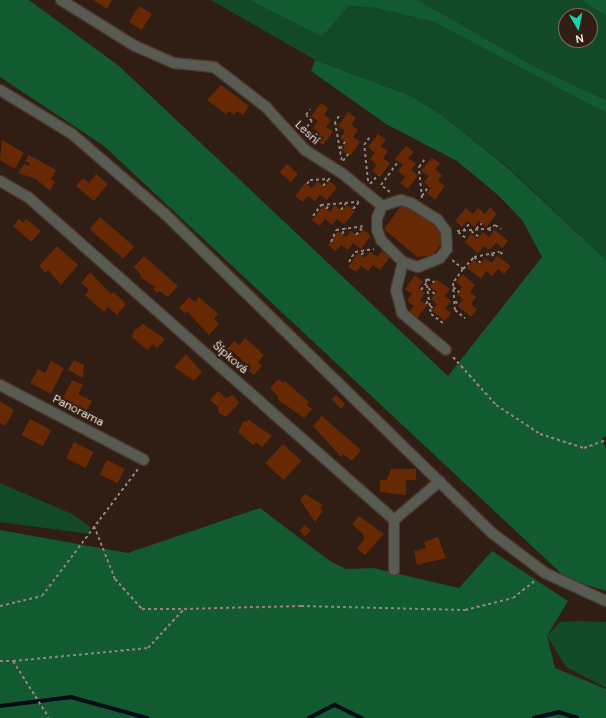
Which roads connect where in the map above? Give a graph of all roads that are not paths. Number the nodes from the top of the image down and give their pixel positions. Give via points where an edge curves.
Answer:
1 (61, 0) edge
2 (0, 90) edge
3 (0, 181) edge
4 (382, 206) junction
5 (403, 262) junction
6 (446, 350) road end
7 (0, 385) edge
8 (144, 460) road end
9 (440, 481) junction
10 (394, 520) junction
11 (394, 570) dead end
12 (606, 601) edge

1 - 4 street, Lesní via 141,49 174,63 214,67 266,107 294,141 343,174
2 - 9 street via 72,134 165,214
3 - 10 street, Šípková via 28,197
4 - 5 street via 377,218 377,230 387,248
4 - 5 street via 401,200 443,225 447,249 444,253 431,264 418,266
5 - 6 street via 396,290 402,313
7 - 8 street, Panorama
9 - 10 street
9 - 12 street via 492,533 545,573
10 - 11 street

